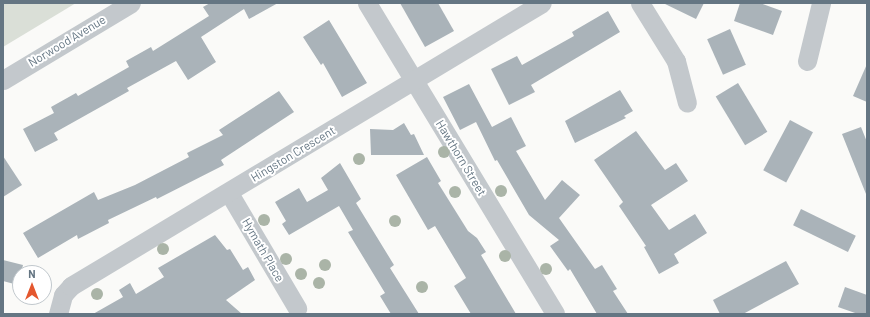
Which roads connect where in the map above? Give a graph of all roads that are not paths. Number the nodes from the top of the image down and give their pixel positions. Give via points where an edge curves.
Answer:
1 (131, 3) edge
2 (367, 3) edge
3 (542, 3) edge
4 (640, 3) edge
5 (821, 3) edge
6 (807, 61) dead end
7 (3, 80) edge
8 (415, 80) junction
9 (687, 103) dead end
10 (229, 193) junction
11 (297, 308) dead end
12 (58, 314) edge
13 (555, 314) edge

1 - 7 street, Norwood Avenue
2 - 8 street, Hawthorn Street
3 - 8 street, Hingston Crescent
4 - 9 street via 676,61
5 - 6 street
8 - 10 street, Hingston Crescent
8 - 13 street, Hawthorn Street
10 - 11 street, Hymath Place
10 - 12 street, Hingston Crescent via 71,286 63,295

